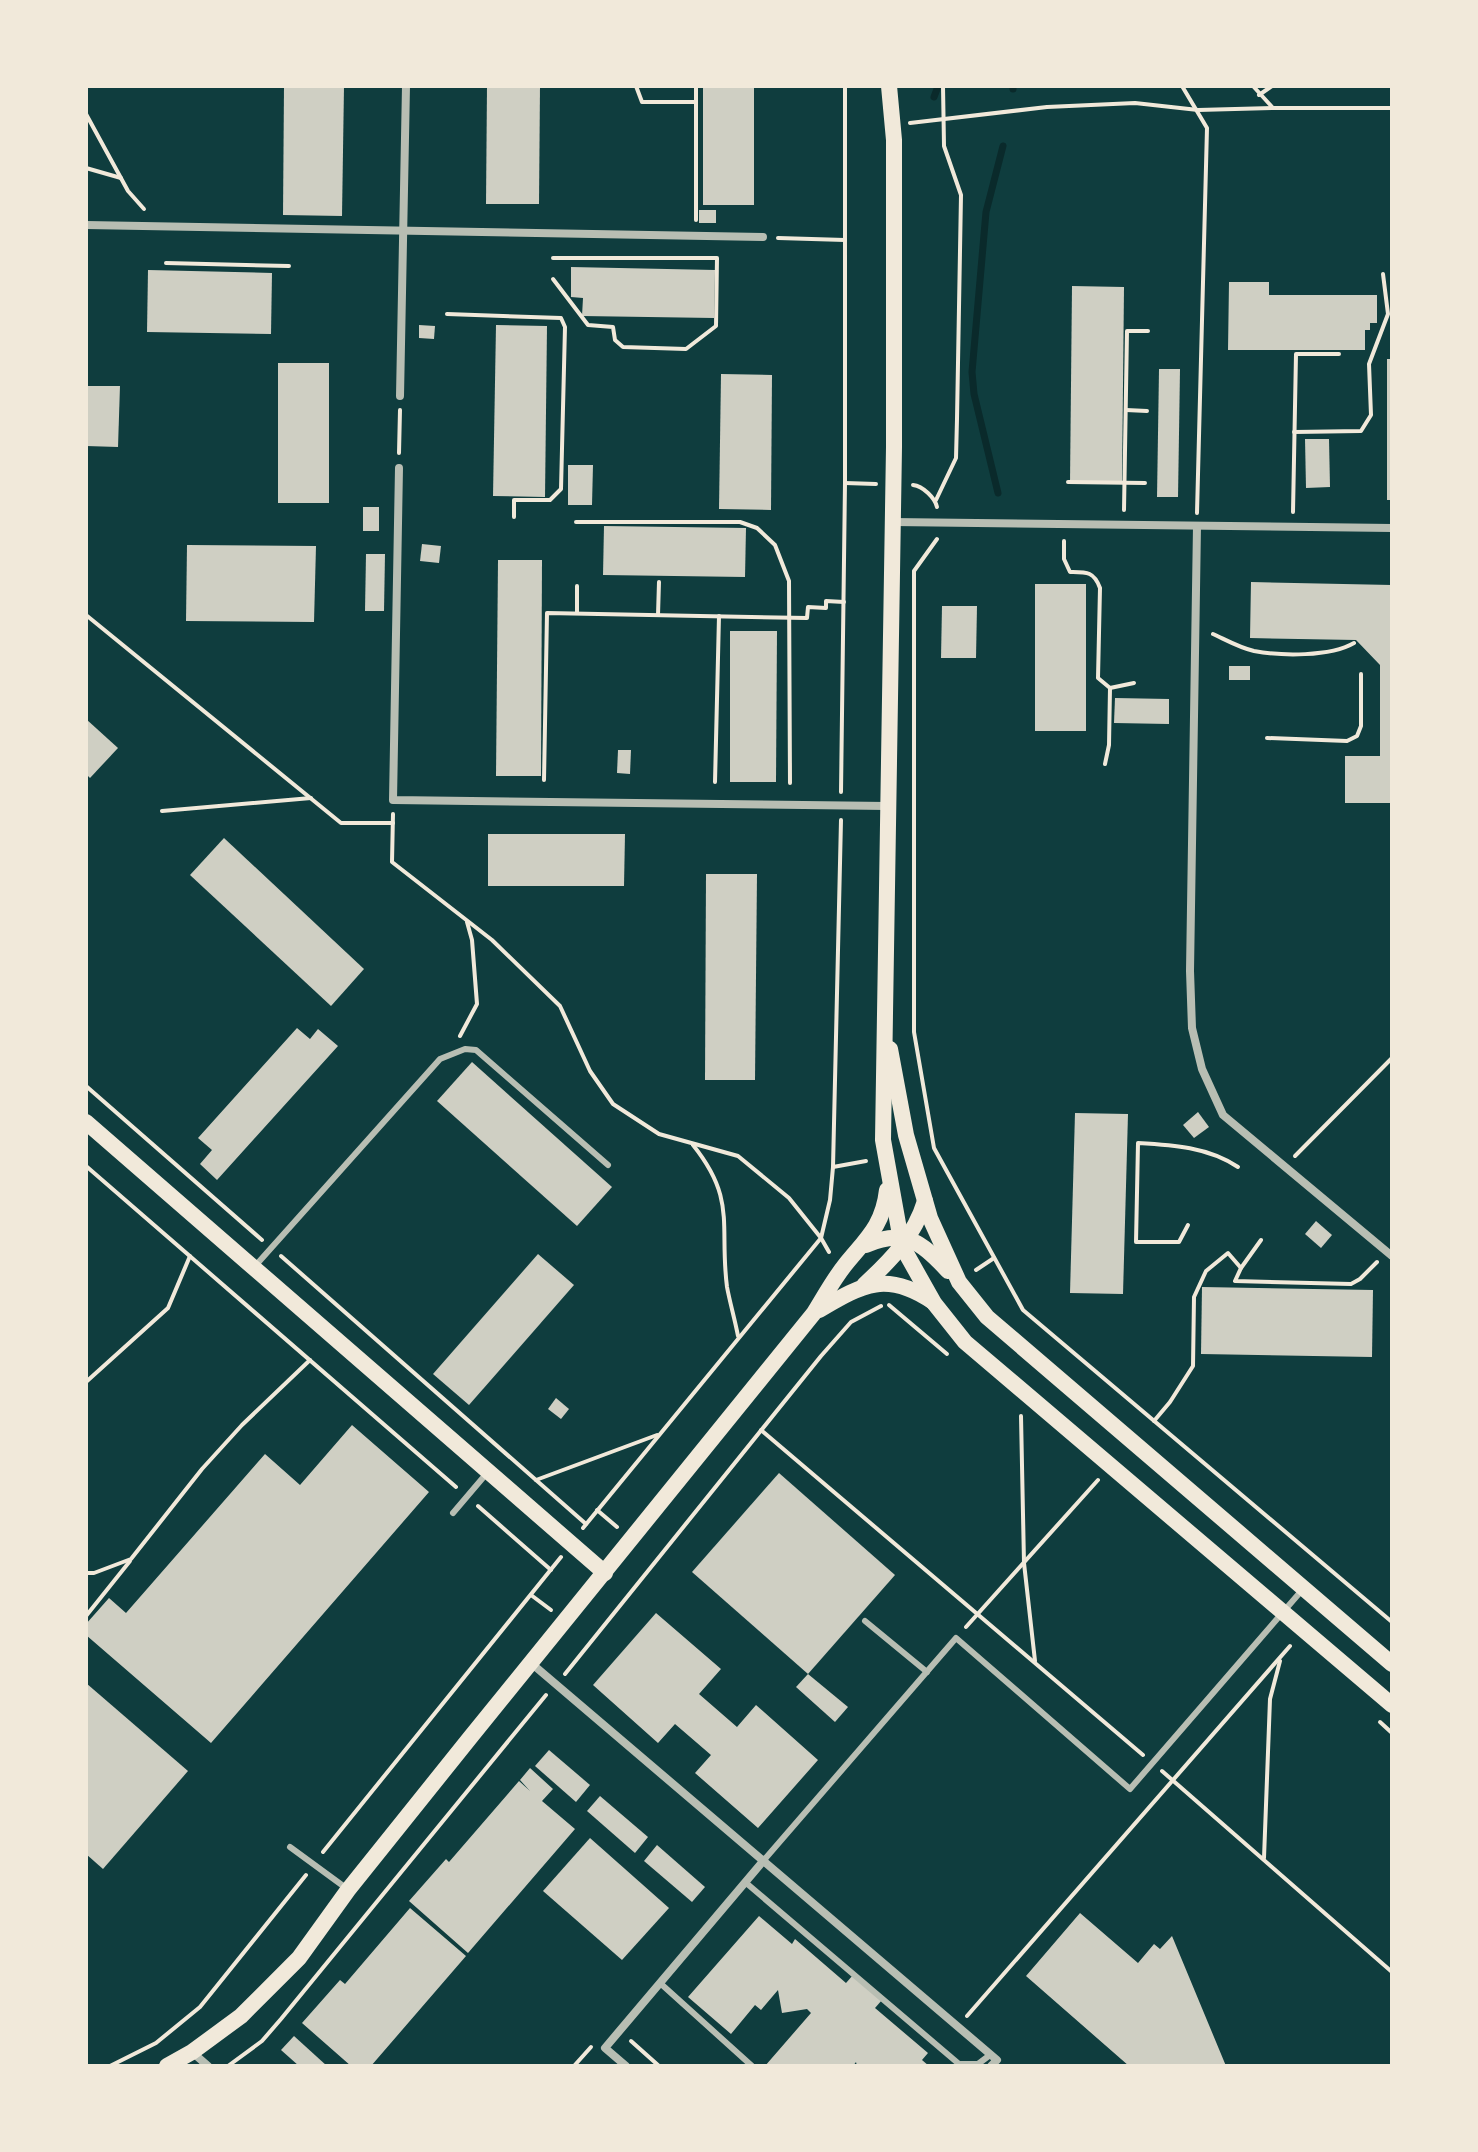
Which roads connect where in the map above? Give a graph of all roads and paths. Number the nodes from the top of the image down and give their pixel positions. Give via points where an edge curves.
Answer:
1 (406, 86) edge
2 (636, 86) edge
3 (696, 86) edge
4 (845, 86) edge
5 (889, 86) edge
6 (943, 86) edge
7 (1182, 86) edge
8 (1253, 86) edge
9 (1272, 86) edge
10 (1259, 95) junction
11 (695, 102) junction
12 (1273, 108) junction
13 (1392, 108) edge
14 (1198, 110) junction
15 (86, 114) edge
16 (945, 119) junction
17 (892, 126) junction
18 (86, 168) edge
19 (121, 178) junction
20 (86, 225) edge
21 (158, 226) junction
22 (403, 231) junction
23 (696, 236) junction
24 (763, 237) joint
25 (845, 240) junction
26 (553, 258) dead end
27 (166, 263) dead end
28 (289, 266) dead end
29 (1383, 274) dead end
30 (553, 279) dead end
31 (447, 314) dead end
32 (1148, 331) dead end
33 (1339, 354) dead end
34 (400, 396) joint
35 (1126, 410) junction
36 (1147, 411) dead end
37 (1294, 432) junction
38 (399, 468) joint
39 (1068, 482) dead end
40 (1125, 482) junction
41 (845, 483) junction
42 (1145, 483) dead end
43 (893, 484) junction
44 (936, 500) junction
45 (514, 517) dead end
46 (576, 522) dead end
47 (892, 522) junction
48 (941, 523) junction
49 (1124, 525) junction
50 (1197, 526) junction
51 (1293, 527) junction
52 (1392, 528) edge
53 (1064, 541) dead end
54 (659, 582) dead end
55 (577, 586) dead end
56 (844, 602) junction
57 (577, 613) junction
58 (86, 615) edge
59 (658, 615) junction
60 (719, 616) junction
61 (789, 617) junction
62 (1212, 643) dead end
63 (1354, 643) dead end
64 (1361, 674) dead end
65 (1134, 683) dead end
66 (1110, 688) junction
67 (1267, 738) dead end
68 (1105, 764) dead end
69 (544, 780) dead end
70 (715, 782) dead end
71 (790, 783) dead end
72 (312, 798) junction
73 (393, 800) junction
74 (841, 806) junction
75 (887, 806) junction
76 (162, 811) dead end
77 (393, 823) junction
78 (467, 919) junction
79 (883, 1008) junction
80 (1392, 1058) edge
81 (440, 1059) junction
82 (86, 1086) edge
83 (86, 1122) edge
84 (691, 1142) junction
85 (1284, 1151) dead end
86 (608, 1165) dead end
87 (86, 1166) edge
88 (1238, 1167) dead end
89 (888, 1179) junction
90 (925, 1201) junction
91 (1188, 1225) dead end
92 (821, 1238) junction
93 (903, 1240) junction
94 (1261, 1240) dead end
95 (864, 1246) junction
96 (272, 1248) junction
97 (1390, 1254) edge
98 (190, 1256) junction
99 (844, 1266) junction
100 (254, 1268) junction
101 (1241, 1268) junction
102 (959, 1282) junction
103 (864, 1285) junction
104 (934, 1303) junction
105 (814, 1313) junction
106 (738, 1336) junction
107 (954, 1359) dead end
108 (310, 1360) junction
109 (86, 1382) edge
110 (1154, 1421) junction
111 (1032, 1425) dead end
112 (761, 1430) dead end
113 (659, 1434) junction
114 (488, 1472) junction
115 (536, 1480) junction
116 (1098, 1480) dead end
117 (467, 1496) junction
118 (453, 1513) dead end
119 (586, 1524) junction
120 (571, 1544) junction
121 (131, 1559) junction
122 (1024, 1563) junction
123 (551, 1570) junction
124 (86, 1573) edge
125 (605, 1573) junction
126 (1303, 1589) junction
127 (1283, 1612) junction
128 (978, 1614) junction
129 (86, 1616) edge
130 (865, 1621) dead end
131 (1392, 1622) edge
132 (1270, 1628) junction
133 (956, 1638) junction
134 (1290, 1646) junction
135 (1301, 1655) dead end
136 (1281, 1658) junction
137 (531, 1663) junction
138 (1036, 1663) junction
139 (1392, 1664) edge
140 (927, 1672) junction
141 (1392, 1705) edge
142 (1380, 1723) dead end
143 (1392, 1733) edge
144 (1153, 1763) junction
145 (1174, 1781) junction
146 (290, 1847) dead end
147 (1264, 1858) junction
148 (764, 1860) junction
149 (314, 1864) junction
150 (745, 1882) junction
151 (348, 1890) junction
152 (1392, 1972) edge
153 (660, 1983) junction
154 (958, 2027) junction
155 (620, 2031) junction
156 (192, 2052) junction
157 (993, 2060) edge
158 (110, 2066) edge
159 (167, 2066) edge
160 (208, 2066) edge
161 (626, 2066) edge
162 (659, 2066) edge
163 (752, 2066) edge

1 - 22 street
2 - 11 path via 642,102
3 - 11 path
4 - 25 path
5 - 17 main road
6 - 16 path
7 - 14 path
8 - 10 path
9 - 10 path
10 - 12 path
11 - 23 path
12 - 13 path
12 - 14 path
14 - 16 path via 1135,103
14 - 50 path via 1207,128
15 - 19 path
16 - 17 path
16 - 44 path via 944,146 961,195 957,419 956,458
17 - 43 main road
18 - 19 path
19 - 21 path
20 - 21 street
21 - 22 street
22 - 23 street
22 - 34 street
23 - 24 street
24 - 25 path
25 - 41 path
26 - 30 path via 717,258 716,326 686,349 623,347 615,340 613,327 588,325
27 - 28 path
29 - 37 path via 1388,314 1369,364 1371,415 1361,431
31 - 45 path via 561,318 565,327 561,489 550,500 514,500
32 - 35 path via 1127,331
33 - 37 path via 1296,354
34 - 38 path
35 - 36 path
35 - 40 path
37 - 51 path
38 - 73 street
39 - 40 path
40 - 42 path
40 - 49 path
41 - 43 path
41 - 56 path
43 - 44 path via 918,485
43 - 47 main road
44 - 48 path
46 - 61 path via 740,522 757,528 775,545 789,581
47 - 48 street
47 - 75 main road
48 - 49 street
48 - 110 path via 937,539 914,571 914,1032 934,1148 1023,1310
49 - 50 street
50 - 51 street
50 - 97 street via 1190,971 1192,1028 1202,1069 1223,1115
51 - 52 street
53 - 66 path via 1070,572 1090,572 1097,578 1098,678
54 - 59 path
55 - 57 path
56 - 61 path via 826,601 826,608 808,607 807,618
56 - 74 path
57 - 59 path
57 - 69 path via 547,613
58 - 72 path
59 - 60 path
60 - 61 path
60 - 70 path
61 - 71 path
62 - 63 path via 1213,634 1253,651 1312,653
64 - 67 path via 1357,736 1347,741
65 - 66 path
66 - 68 path
72 - 76 path
72 - 77 path via 341,823
73 - 74 street
73 - 77 path
74 - 75 street
74 - 92 path via 833,1167
75 - 79 main road
77 - 78 path via 392,862
78 - 81 path via 477,1004 463,1032
78 - 84 path via 560,1006 590,1071 613,1104 659,1134
79 - 89 main road
79 - 90 main road via 906,1135
80 - 85 path via 1293,1158
81 - 86 lane via 476,1050
81 - 96 lane
82 - 96 path
83 - 100 main road
84 - 92 path via 738,1156 789,1198
84 - 106 path via 721,1192 728,1288
87 - 98 path
88 - 91 path via 1222,1156 1179,1145 1138,1143 1136,1242 1179,1242
89 - 93 main road
89 - 95 main road via 885,1206
90 - 93 main road
90 - 102 main road
92 - 99 path
92 - 106 path
93 - 95 main road via 883,1237
93 - 102 main road via 936,1258
93 - 103 main road
93 - 104 main road
94 - 101 path
95 - 99 main road
96 - 100 lane
96 - 115 path
97 - 101 path via 1351,1284 1235,1281
98 - 108 path
98 - 109 path via 168,1308
99 - 105 main road
100 - 114 main road
101 - 110 path via 1228,1253 1206,1271 1194,1297 1193,1366
102 - 126 main road via 987,1317
103 - 104 main road via 897,1284
103 - 105 main road
103 - 107 path
104 - 127 main road via 965,1342
105 - 125 main road
106 - 113 path
108 - 117 path
108 - 121 path via 202,1469
110 - 131 path
111 - 122 path via 1021,1416
112 - 128 path
113 - 115 path
113 - 119 path
114 - 117 lane
114 - 120 main road
115 - 119 path
116 - 122 path
117 - 118 lane
117 - 123 path
119 - 120 path
120 - 123 path
120 - 125 main road
121 - 124 path
121 - 129 path
122 - 128 path
122 - 138 path
123 - 149 path
125 - 137 main road
126 - 127 lane
126 - 139 main road
127 - 132 lane
127 - 141 main road
128 - 133 path
128 - 138 path
130 - 140 lane
132 - 134 path
132 - 144 lane
133 - 140 lane
133 - 144 lane via 1130,1789
134 - 135 path
134 - 136 path
136 - 145 path
136 - 147 path via 1270,1699
137 - 148 street
137 - 151 main road
138 - 144 path
140 - 148 lane
142 - 143 path
144 - 145 path
145 - 147 path
145 - 154 path
146 - 149 lane
147 - 152 path
148 - 150 street
148 - 154 street
149 - 151 lane
149 - 158 path via 200,2007 156,2043
150 - 153 street
150 - 157 lane via 959,2064
151 - 156 main road via 299,1958 241,2016
153 - 155 street
153 - 163 lane
154 - 157 street
155 - 161 street via 605,2048
155 - 162 path
156 - 159 main road
156 - 160 street

